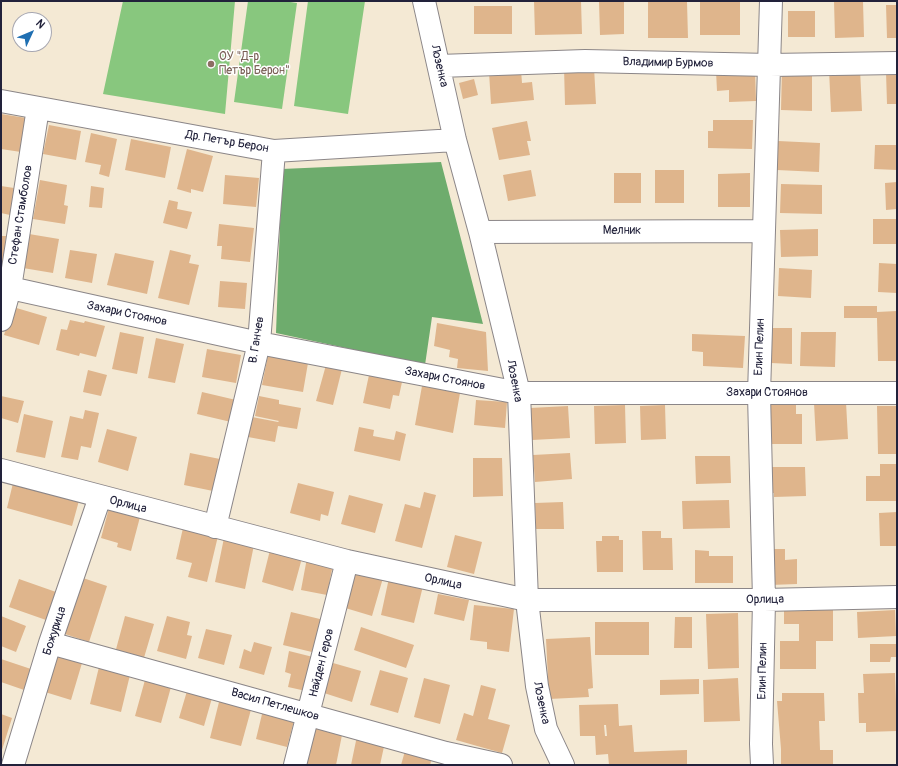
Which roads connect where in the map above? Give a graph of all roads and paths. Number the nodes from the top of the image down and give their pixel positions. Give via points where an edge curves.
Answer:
1 (424, 1) edge
2 (771, 1) edge
3 (897, 63) edge
4 (770, 65) junction
5 (439, 66) junction
6 (1, 101) edge
7 (38, 108) junction
8 (455, 140) junction
9 (274, 150) junction
10 (764, 231) junction
11 (480, 232) junction
12 (5, 287) edge
13 (1, 320) edge
14 (259, 343) junction
15 (519, 393) junction
16 (897, 393) edge
17 (759, 394) junction
18 (1, 470) edge
19 (100, 497) junction
20 (215, 527) junction
21 (347, 561) junction
22 (897, 597) edge
23 (526, 600) junction
24 (764, 600) junction
25 (50, 642) junction
26 (309, 715) junction
27 (12, 765) edge
28 (295, 765) edge
29 (501, 765) edge
30 (563, 765) edge
31 (762, 765) edge

1 - 5 street, Лозенка
2 - 4 street, Елин Пелин
3 - 4 street, Владимир Бурмов
4 - 5 street, Владимир Бурмов via 585,61
4 - 10 street, Елин Пелин
5 - 8 street, Лозенка
6 - 7 street, Др. Петър Берон
7 - 9 street, Др. Петър Берон
7 - 12 street, Стефан Стамболов
8 - 9 street, Др. Петър Берон
8 - 11 street, Лозенка
9 - 14 street, В. Ганчев
10 - 11 street, Мелник
10 - 17 street, Елин Пелин
11 - 15 street, Лозенка
12 - 13 street, Стефан Стамболов
12 - 14 street, Захари Стоянов
14 - 15 street, Захари Стоянов
14 - 20 street, В. Ганчев
15 - 17 street, Захари Стоянов
15 - 23 street, Лозенка
16 - 17 street, Захари Стоянов
17 - 24 street, Елин Пелин
18 - 19 street, Орлица
19 - 20 street, Орлица
19 - 25 street, Божурица
20 - 21 street, Орлица
21 - 23 street, Орлица
21 - 26 street, Найден Геров
22 - 24 street, Орлица
23 - 24 street, Орлица
23 - 30 street, Лозенка via 538,693 546,729
24 - 31 street, Елин Пелин
25 - 26 street, Васил Петлешков
25 - 27 street, Божурица
26 - 28 street, Найден Геров
26 - 29 street, Васил Петлешков via 446,753

